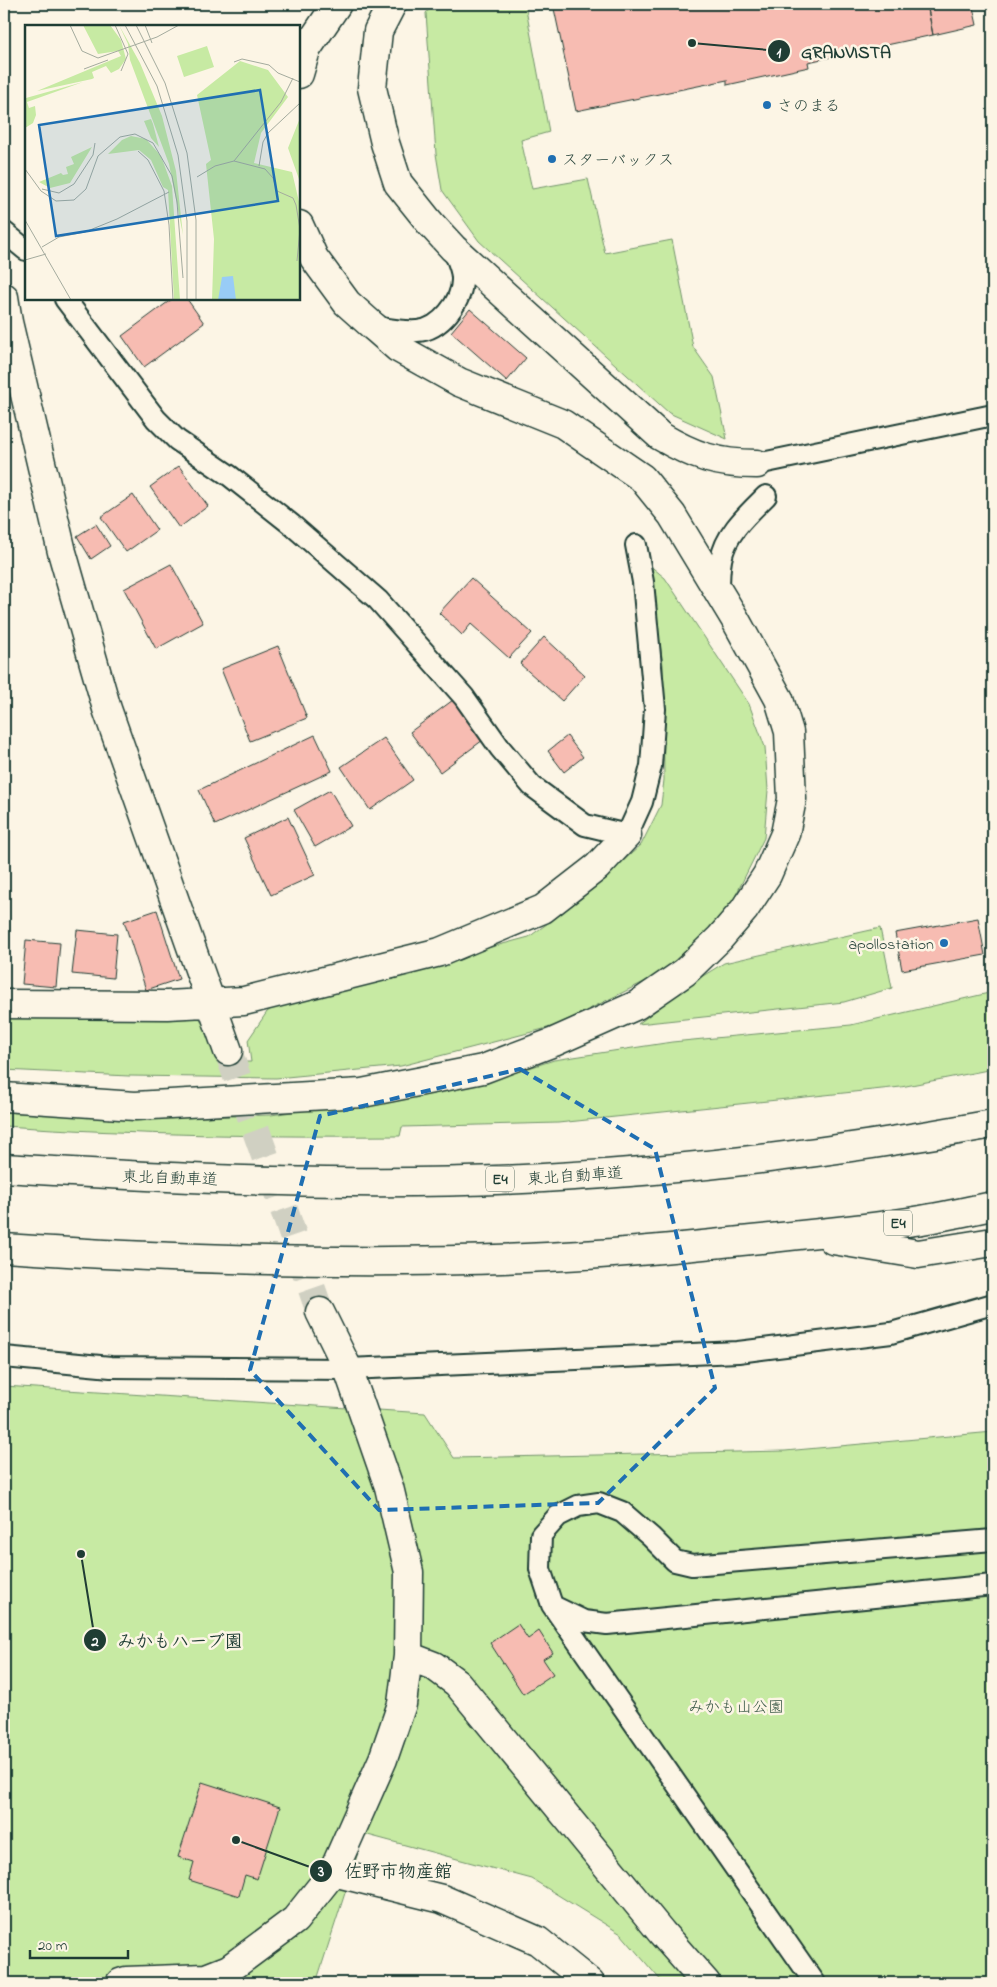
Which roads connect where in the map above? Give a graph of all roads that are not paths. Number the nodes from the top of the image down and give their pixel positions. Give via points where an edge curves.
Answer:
1 (337, 4) edge
2 (392, 4) edge
3 (300, 71) edge
4 (300, 227) edge
5 (4, 232) edge
6 (453, 248) junction
7 (25, 249) edge
8 (4, 297) edge
9 (66, 300) edge
10 (374, 327) junction
11 (993, 415) edge
12 (757, 464) joint
13 (766, 496) dead end
14 (636, 544) dead end
15 (719, 592) junction
16 (627, 835) junction
17 (210, 1003) junction
18 (4, 1004) edge
19 (228, 1051) tunnel mouth
20 (4, 1097) edge
21 (993, 1124) edge
22 (4, 1168) edge
23 (993, 1206) edge
24 (802, 1235) junction
25 (993, 1242) edge
26 (4, 1248) edge
27 (993, 1304) edge
28 (320, 1312) tunnel mouth
29 (4, 1357) edge
30 (348, 1369) junction
31 (993, 1540) edge
32 (993, 1585) edge
33 (552, 1605) junction
34 (408, 1656) junction
35 (333, 1872) junction
36 (120, 1983) edge
37 (590, 1983) edge
38 (706, 1983) edge
39 (814, 1983) edge

1 - 3 main road via 306,50
2 - 6 main road via 378,31 372,88 384,143 398,183
4 - 10 main road via 314,258 347,303
5 - 7 lane
6 - 10 lane via 462,278 459,295 448,312 435,325 419,331
6 - 12 main road via 660,436 686,452 713,460
8 - 17 main road via 62,552 105,700
9 - 16 lane via 156,419 177,440 230,476 292,525 378,600 464,697 532,786 585,825
10 - 15 main road via 398,348 459,382 563,424 642,478 672,515
11 - 12 lane
13 - 15 lane via 744,517 729,539 721,558
14 - 16 lane via 643,582 655,709 651,766 642,802
15 - 20 main road via 779,700 789,732 792,799 785,834 767,875 744,910 685,972 637,1005 483,1069 362,1093 135,1106
16 - 17 main road via 597,867 543,910 440,952 244,1001
17 - 18 main road
17 - 19 main road
21 - 22 main road, 東北自動車道 / E4 via 888,1143 799,1154 543,1178 298,1182
23 - 24 main road, E4 via 915,1221
24 - 25 main road via 918,1254
24 - 26 main road, E4 via 548,1257 426,1261 138,1257
27 - 30 lane via 891,1333 738,1352
28 - 30 main road
29 - 30 lane via 111,1367
30 - 34 main road via 389,1488 409,1572
31 - 33 lane via 692,1565 674,1562 651,1536 622,1512 599,1504 578,1506 558,1516 541,1535 540,1569
32 - 33 lane via 607,1624 584,1621
33 - 39 lane
34 - 35 main road via 402,1704 383,1759
34 - 38 main road via 434,1666 457,1683
35 - 36 main road via 294,1920 229,1969 206,1978
35 - 37 main road via 442,1899 538,1941

